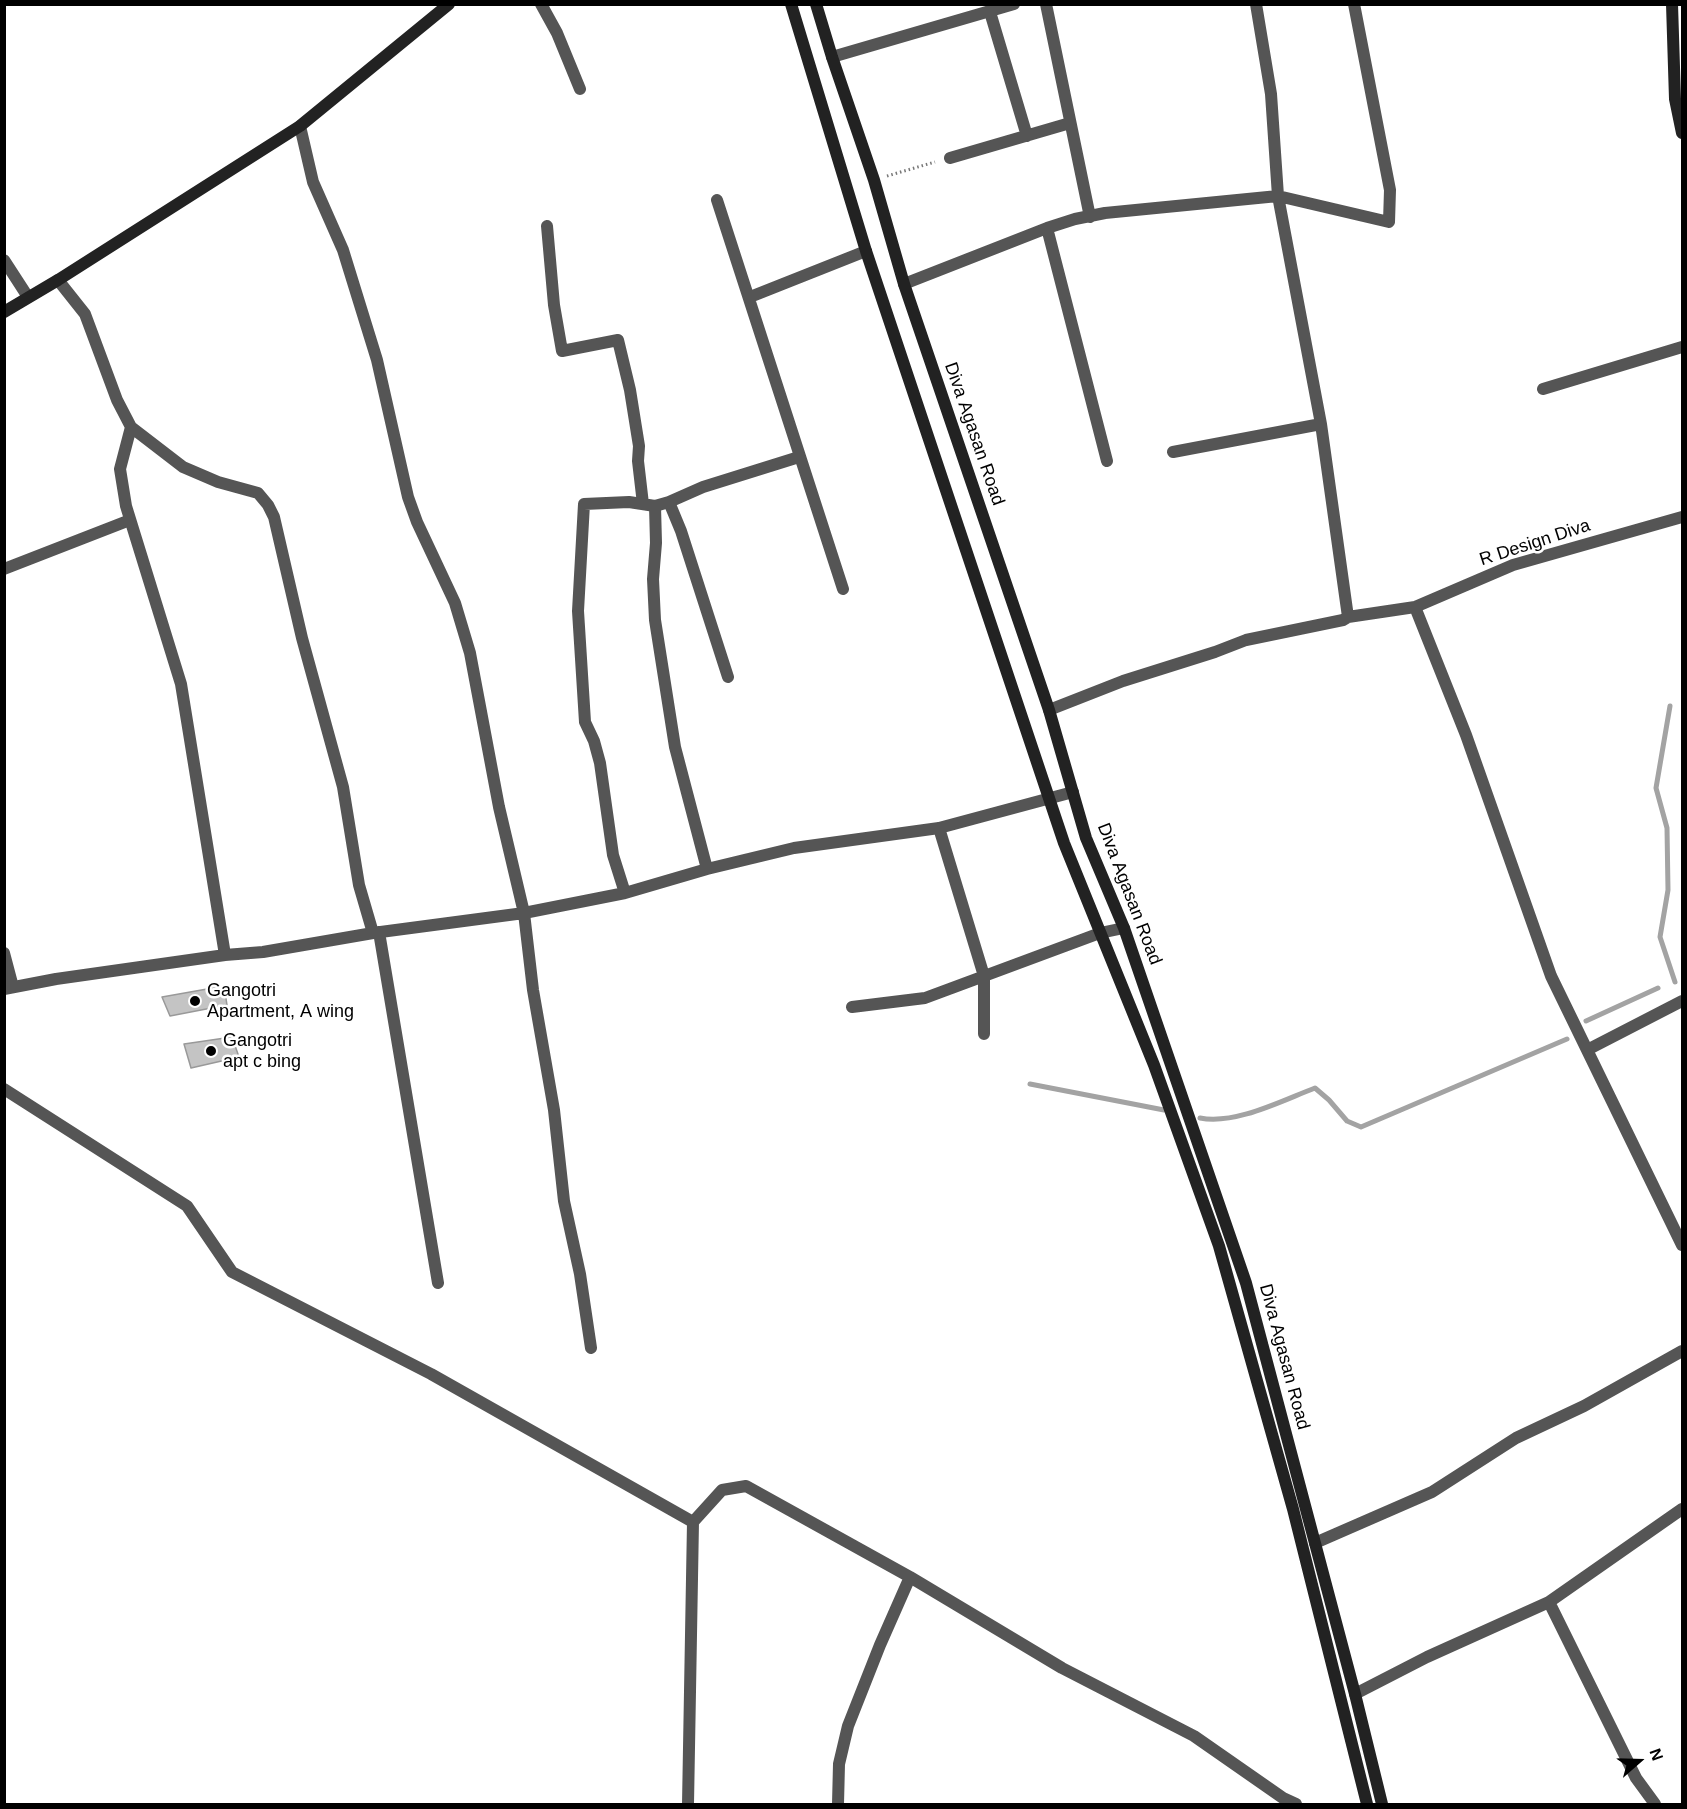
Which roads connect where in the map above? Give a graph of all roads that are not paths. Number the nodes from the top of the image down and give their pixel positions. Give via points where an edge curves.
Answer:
1 (449, 4) edge
2 (541, 4) edge
3 (791, 4) edge
4 (816, 4) edge
5 (1014, 4) edge
6 (1046, 4) edge
7 (1256, 4) edge
8 (1354, 4) edge
9 (1672, 4) edge
10 (990, 12) junction
11 (832, 57) junction
12 (1678, 65) edge
13 (580, 88) dead end
14 (1070, 123) junction
15 (300, 126) junction
16 (1683, 133) edge
17 (1027, 136) junction
18 (950, 158) road end
19 (1278, 196) junction
20 (717, 200) dead end
21 (1090, 217) junction
22 (547, 226) dead end
23 (1047, 228) junction
24 (866, 251) junction
25 (4, 260) edge
26 (58, 280) junction
27 (904, 284) junction
28 (28, 297) junction
29 (750, 297) junction
30 (4, 312) edge
31 (1683, 347) edge
32 (1543, 389) dead end
33 (1320, 424) junction
34 (131, 427) junction
35 (1173, 452) dead end
36 (799, 457) junction
37 (1107, 461) dead end
38 (669, 502) junction
39 (649, 505) junction
40 (1683, 517) edge
41 (130, 520) junction
42 (4, 569) edge
43 (843, 589) dead end
44 (1415, 608) junction
45 (1348, 617) junction
46 (728, 677) dead end
47 (1049, 710) junction
48 (1073, 792) junction
49 (1049, 798) junction
50 (939, 828) junction
51 (706, 869) junction
52 (625, 894) junction
53 (524, 912) junction
54 (1124, 928) junction
55 (376, 932) junction
56 (1100, 933) junction
57 (4, 953) edge
58 (225, 955) junction
59 (984, 976) junction
60 (9, 988) edge
61 (1683, 1001) edge
62 (852, 1007) dead end
63 (984, 1034) dead end
64 (1587, 1050) junction
65 (4, 1089) edge
66 (1683, 1245) edge
67 (438, 1283) dead end
68 (591, 1348) dead end
69 (1683, 1352) edge
70 (1683, 1509) edge
71 (693, 1522) junction
72 (1315, 1543) junction
73 (910, 1577) junction
74 (1549, 1602) junction
75 (1355, 1694) junction
76 (1279, 1801) edge
77 (688, 1804) edge
78 (838, 1804) edge
79 (1296, 1804) edge
80 (1367, 1804) edge
81 (1382, 1804) edge
82 (1654, 1804) edge

1 - 15 street
2 - 13 street
3 - 24 street
4 - 11 street, Diva Agasan Road
5 - 10 street
6 - 14 street
7 - 19 street via 1271,94
8 - 19 street via 1390,190 1389,222
9 - 12 street
10 - 11 street
10 - 17 street
11 - 27 street, Diva Agasan Road
12 - 16 street via 1675,99
14 - 17 street
14 - 21 street
15 - 26 street
15 - 53 street via 312,182 343,250 377,360 408,497 454,603 470,653 499,807
17 - 18 street
19 - 21 street
19 - 33 street
20 - 29 street
21 - 23 street
22 - 39 street via 562,351 618,340
23 - 27 street
23 - 37 street
24 - 29 street
24 - 49 street
25 - 28 street
26 - 28 street
26 - 34 street via 85,314
27 - 47 street, Diva Agasan Road
28 - 30 street
29 - 36 street
31 - 32 street
33 - 35 street
33 - 45 street
34 - 41 street via 120,469
34 - 55 street via 183,467 258,493 268,504 343,787 359,885
36 - 38 street via 703,487
36 - 43 street
38 - 39 street
38 - 46 street
39 - 51 street via 656,543 656,620 675,747
39 - 52 street via 584,504 578,611 585,722 600,763 613,855
40 - 44 street, R Design Diva via 1513,565
41 - 42 street
41 - 58 street via 181,684
44 - 45 street, R Design Diva
44 - 64 street via 1466,735 1551,976
45 - 47 street, R Design Diva via 1246,640
47 - 48 street, Diva Agasan Road
48 - 49 street
48 - 54 street, Diva Agasan Road via 1086,838
49 - 50 street
49 - 56 street
50 - 51 street via 794,848
50 - 59 street
51 - 52 street
52 - 53 street
53 - 55 street
53 - 68 street via 564,1201
54 - 56 street
54 - 72 street, Diva Agasan Road via 1246,1283
55 - 58 street
55 - 67 street
56 - 59 street
56 - 80 street via 1154,1065 1219,1246 1293,1509
57 - 60 street
58 - 60 street
59 - 62 street via 925,998
59 - 63 street
61 - 64 street
64 - 66 street
65 - 71 street via 187,1206 232,1272 431,1374
69 - 72 street via 1516,1438 1432,1492
70 - 74 street
71 - 73 street via 722,1490 746,1486
71 - 77 street
72 - 75 street, Diva Agasan Road
73 - 76 street via 1062,1668 1194,1736
73 - 78 street via 848,1726 839,1764
74 - 75 street
74 - 82 street via 1636,1778
75 - 81 street, Diva Agasan Road
76 - 79 street

